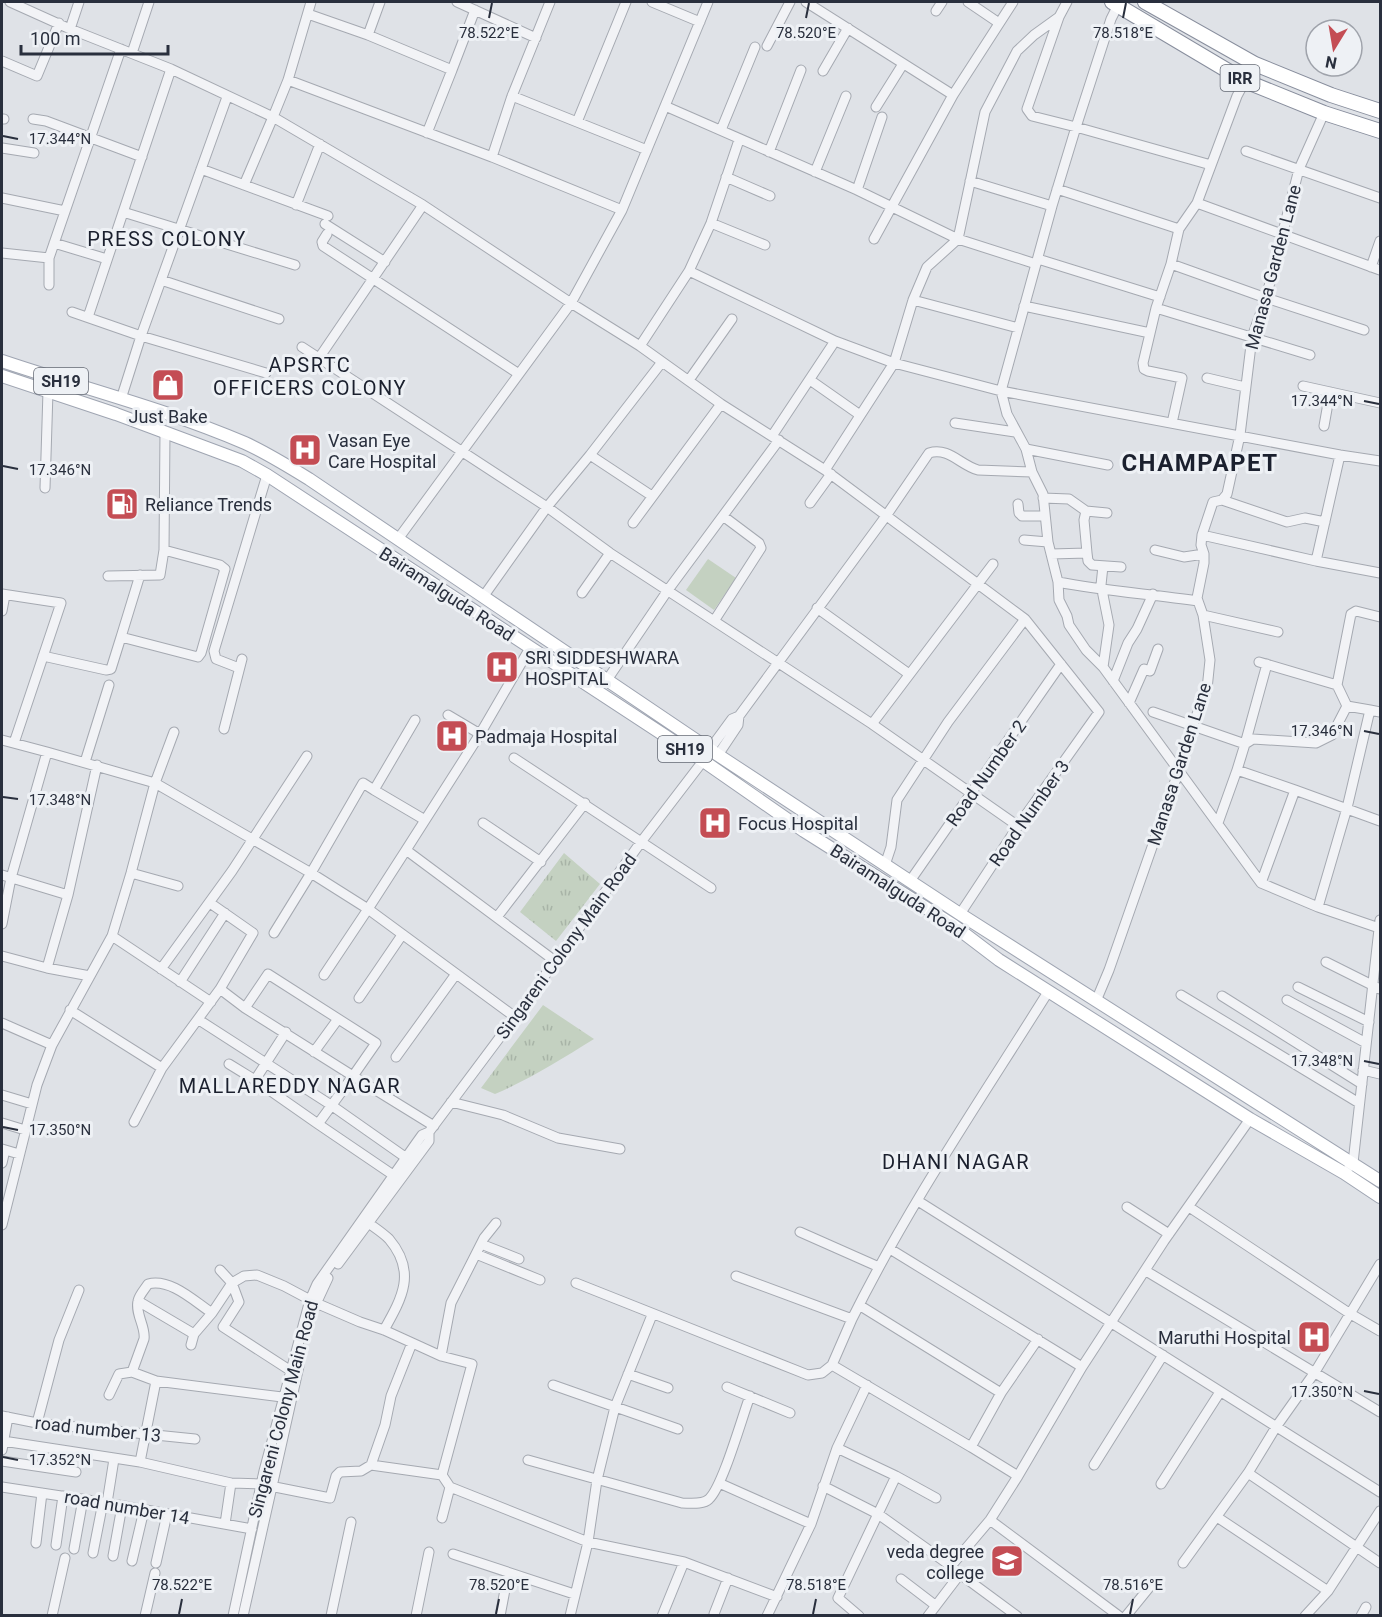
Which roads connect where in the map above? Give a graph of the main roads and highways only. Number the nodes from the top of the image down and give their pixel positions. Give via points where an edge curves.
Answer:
1 (1145, 2) edge
2 (1115, 3) edge
3 (1380, 111) edge
4 (1380, 131) edge
5 (2, 361) edge
6 (2, 376) edge
7 (254, 448) junction
8 (247, 463) junction
9 (1380, 1181) edge
10 (1380, 1197) edge

1 - 3 highway, IRR via 1255,64
2 - 4 highway, IRR via 1245,81
5 - 7 main road, Bairamalguda Road / SH19 via 203,427
6 - 8 main road, Bairamalguda Road / SH19
7 - 8 main road
7 - 9 main road, Bairamalguda Road / SH19 via 309,479 960,914
8 - 10 main road, Bairamalguda Road / SH19 via 953,925 1048,992

